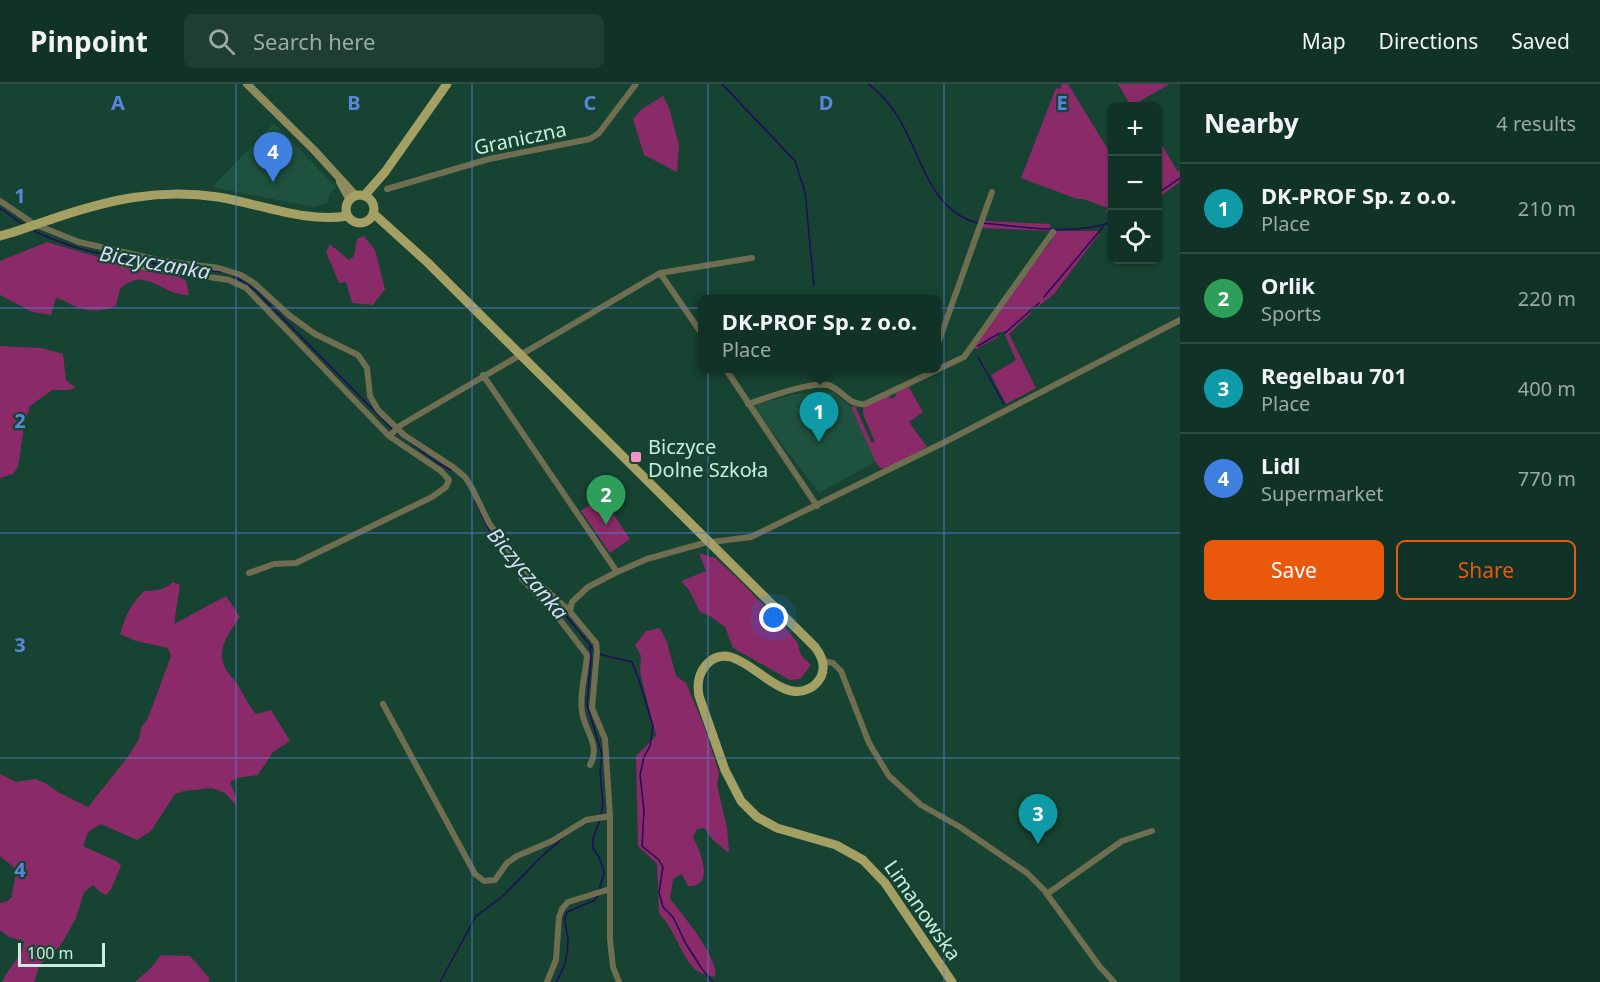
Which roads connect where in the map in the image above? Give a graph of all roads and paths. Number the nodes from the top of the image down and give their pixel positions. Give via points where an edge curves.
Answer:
1 (247, 84) edge
2 (447, 84) edge
3 (636, 84) edge
4 (387, 189) dead end
5 (992, 192) dead end
6 (0, 201) edge
7 (356, 203) junction
8 (370, 217) junction
9 (1053, 232) dead end
10 (0, 236) edge
11 (752, 258) dead end
12 (118, 261) dead end
13 (660, 273) junction
14 (1180, 320) edge
15 (698, 328) edge
16 (941, 335) edge
17 (520, 354) junction
18 (941, 367) edge
19 (728, 373) edge
20 (926, 373) edge
21 (483, 375) junction
22 (748, 404) junction
23 (396, 429) junction
24 (389, 436) junction
25 (817, 506) junction
26 (711, 542) junction
27 (617, 572) junction
28 (249, 573) dead end
29 (522, 579) dead end
30 (563, 610) junction
31 (823, 661) junction
32 (383, 704) dead end
33 (592, 708) junction
34 (582, 712) junction
35 (590, 765) dead end
36 (606, 816) junction
37 (1152, 831) dead end
38 (610, 889) junction
39 (1047, 894) junction
40 (547, 982) edge
41 (619, 982) edge
42 (952, 982) edge
43 (1114, 982) edge

1 - 7 main road via 332,168
2 - 7 main road via 385,172
3 - 4 street, Graniczna via 599,133 590,139 489,159
5 - 16 street
6 - 23 street via 34,224 79,242 242,275 315,334 358,355 367,368 372,402
7 - 8 main road via 373,207
7 - 8 main road via 358,223
7 - 10 main road, bridge via 327,217 188,194 127,198
8 - 17 main road via 420,255
9 - 18 street via 966,354
11 - 13 street
12 - 24 street via 229,280 246,288
13 - 15 street
13 - 17 street
14 - 25 street
17 - 21 street
17 - 26 main road
19 - 22 street
20 - 22 street via 865,404 857,404 834,388 818,384
21 - 23 street
21 - 27 street
22 - 25 street
23 - 24 street
23 - 30 street via 465,477 507,548
24 - 28 street via 441,471 449,480 446,487 296,563 273,564
25 - 26 street via 748,538
26 - 27 street via 647,559
26 - 31 main road via 808,639
27 - 30 street via 588,587
29 - 30 street
30 - 33 street via 570,612 596,643
30 - 34 street via 587,655
31 - 39 street via 835,664 841,671 874,753 901,788 1027,873
31 - 42 main road, Limanowska via 818,681 809,689 795,692 736,659 711,660 701,671 700,701 731,784 750,811 777,828 836,844 863,860 885,883
32 - 36 street via 475,874 484,881 495,880 507,862 517,856 586,820
33 - 34 street
33 - 36 street via 605,739
34 - 35 street via 595,746
36 - 38 street
37 - 39 street via 1122,841
38 - 40 street via 568,902 562,909 555,960
38 - 41 street via 610,940
39 - 43 street

